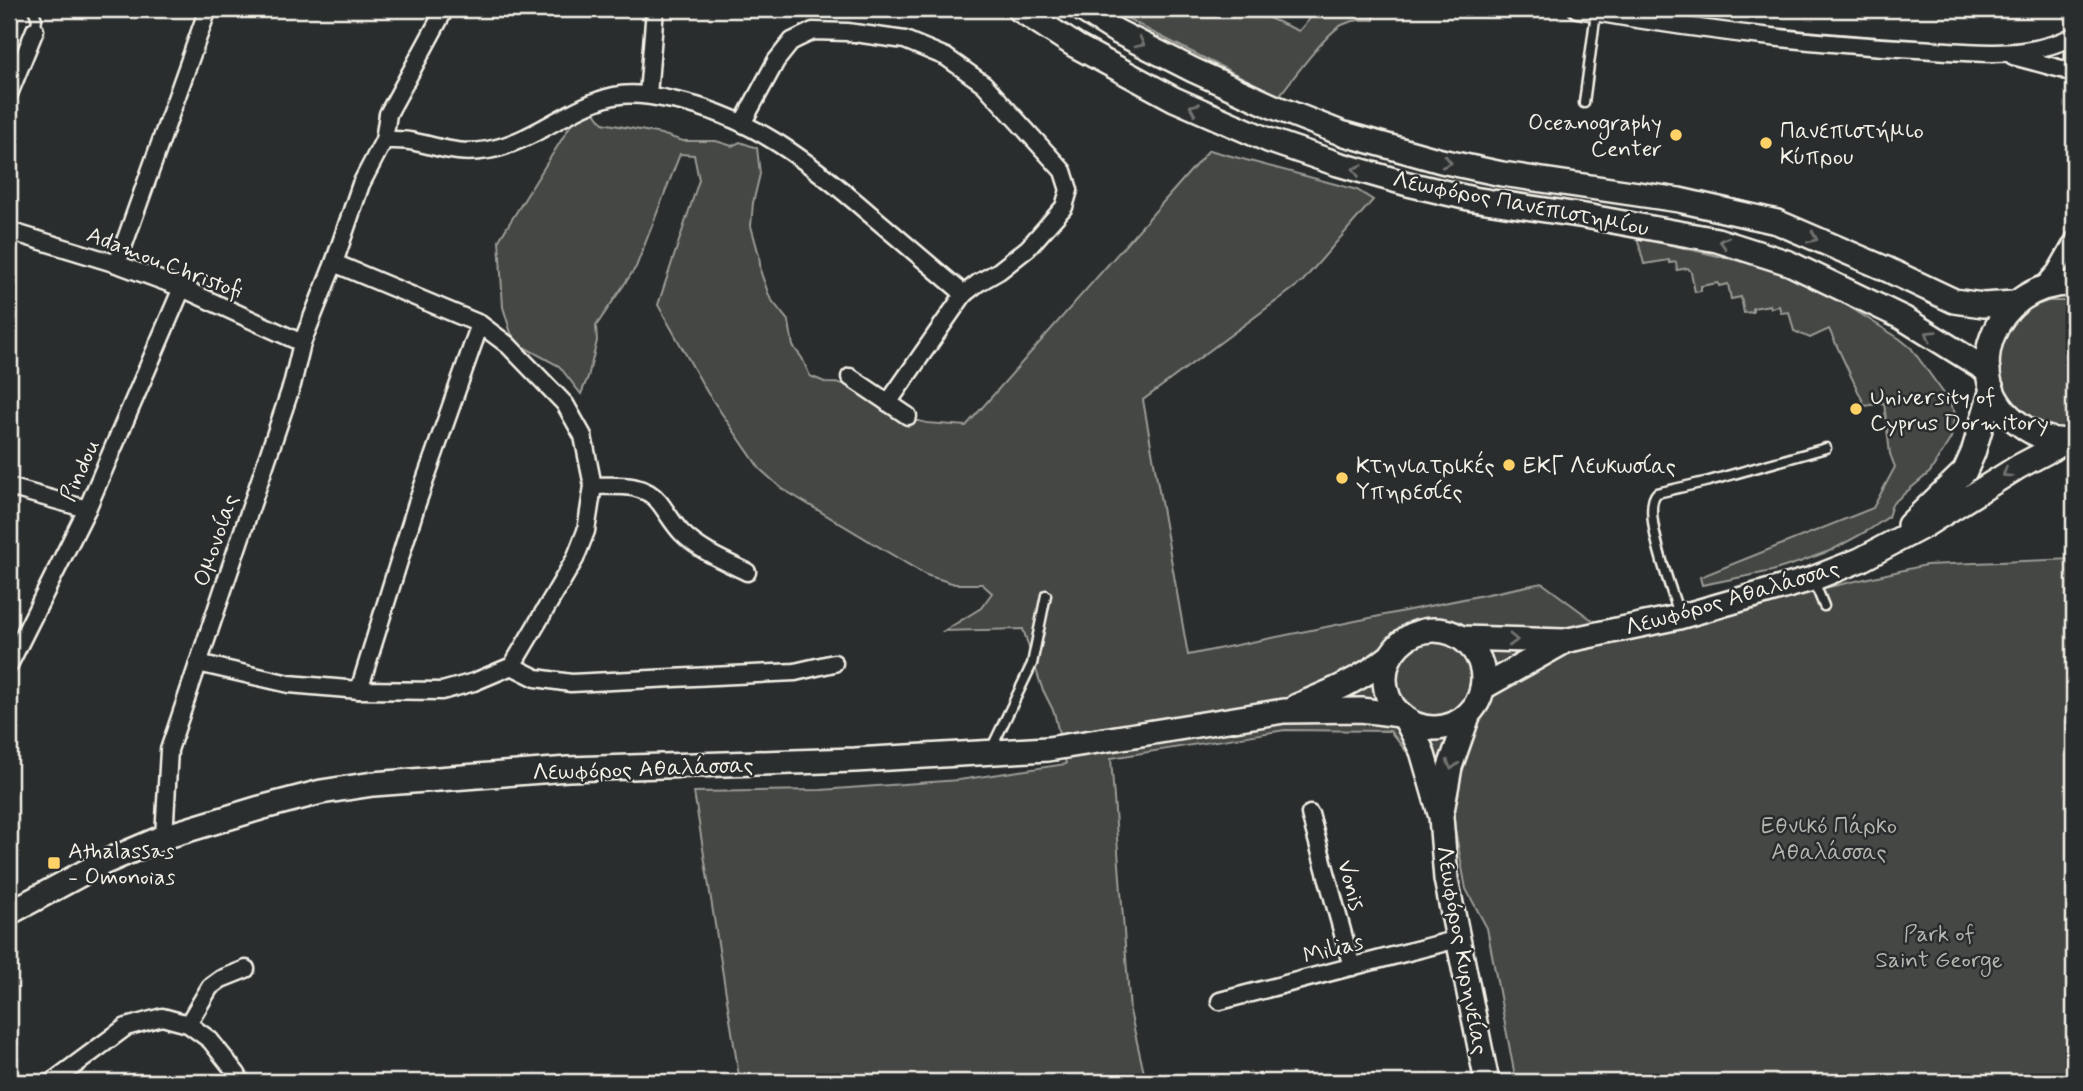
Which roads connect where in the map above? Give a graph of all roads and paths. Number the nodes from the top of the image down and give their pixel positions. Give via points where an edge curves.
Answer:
1 (33, 9) edge
2 (208, 9) edge
3 (445, 9) edge
4 (655, 9) edge
5 (1019, 9) edge
6 (1081, 9) edge
7 (1577, 9) edge
8 (1596, 12) junction
9 (35, 30) joint
10 (2074, 36) edge
11 (2074, 50) edge
12 (2003, 54) junction
13 (2074, 60) edge
14 (2074, 75) edge
15 (10, 85) edge
16 (648, 95) junction
17 (1584, 103) dead end
18 (743, 122) junction
19 (384, 140) junction
20 (9, 231) edge
21 (2074, 240) edge
22 (334, 263) junction
23 (117, 264) junction
24 (2074, 284) edge
25 (182, 288) junction
26 (2040, 288) junction
27 (964, 294) junction
28 (2014, 303) junction
29 (480, 324) junction
30 (302, 343) junction
31 (850, 377) dead end
32 (1990, 380) junction
33 (888, 403) junction
34 (908, 416) dead end
35 (2071, 440) edge
36 (1826, 448) dead end
37 (593, 486) junction
38 (9, 487) edge
39 (87, 509) junction
40 (1896, 541) junction
41 (747, 572) dead end
42 (1812, 579) junction
43 (1046, 595) dead end
44 (1824, 606) dead end
45 (1679, 617) junction
46 (1461, 638) junction
47 (1564, 641) junction
48 (1390, 657) junction
49 (198, 663) junction
50 (834, 663) dead end
51 (9, 665) edge
52 (512, 666) junction
53 (1482, 688) junction
54 (359, 690) junction
55 (1284, 711) junction
56 (1469, 713) junction
57 (1403, 718) junction
58 (994, 752) junction
59 (1310, 814) dead end
60 (1441, 817) junction
61 (164, 836) junction
62 (16, 910) edge
63 (1458, 939) junction
64 (1352, 967) junction
65 (246, 968) dead end
66 (1220, 1001) dead end
67 (188, 1024) junction
68 (52, 1082) edge
69 (241, 1082) edge
70 (1487, 1082) edge

1 - 9 lane
2 - 23 street
3 - 19 street, Ομονοίας via 388,114
4 - 16 street
32 -> 5 main road, Λεωφόρος Πανεπιστημίου via 1903,318 1789,263 1717,240 1408,184 1268,141 1150,86
6 -> 28 main road, Λεωφόρος Πανεπιστημίου via 1193,71 1341,133 1502,174 1679,200 1777,222 1954,301
7 - 8 street
8 - 12 street via 1770,38
8 - 17 lane
9 - 15 street
10 - 12 street via 2043,48
11 - 13 street
12 - 14 street
16 - 18 street via 689,103
16 - 19 street via 617,95 585,105 526,137 489,150 453,152 412,141
18 - 27 street via 826,175
18 - 27 street via 776,61 792,41 813,31 905,40 946,57 984,84 1063,171 1069,190 1064,207 1028,248
19 - 22 street, Ομονοίας via 361,184
20 - 23 street, Adamou Christofi
21 - 26 street
22 - 29 street
22 - 30 street, Ομονοίας
23 - 25 street, Adamou Christofi
24 - 26 main road
25 - 30 street, Adamou Christofi
25 - 39 street, Pindou
26 - 28 main road
27 - 33 street
28 - 32 main road, Λεωφόρος Αθαλάσσας via 1993,334 1988,352
29 - 37 street via 508,345 565,404 583,436
29 - 54 street via 417,503
30 - 49 street, Ομονοίας
31 - 33 street
32 - 35 main road via 2001,406 2014,421 2048,439
32 - 40 main road, Λεωφόρος Αθαλάσσας via 1965,471
33 - 34 street
35 -> 40 main road, Λεωφόρος Αθαλάσσας
36 - 45 lane via 1653,497 1657,543
37 - 41 street via 645,490 681,532 707,553
37 - 52 street via 586,531 575,559
38 - 39 street
39 - 51 street, Pindou
40 - 42 main road, Λεωφόρος Αθαλάσσας
42 - 44 lane
42 - 45 main road, Λεωφόρος Αθαλάσσας
43 - 58 lane via 1032,664 994,743
45 - 47 main road, Λεωφόρος Αθαλάσσας
46 -> 47 main road, Λεωφόρος Αθαλάσσας
46 - 48 main road via 1439,630 1415,633
46 - 53 main road via 1479,660
47 - 53 main road, Λεωφόρος Αθαλάσσας
48 - 55 main road, Λεωφόρος Αθαλάσσας via 1348,684
48 - 57 main road via 1386,692
49 - 54 street via 289,684
49 - 61 street, Ομονοίας via 169,750
50 - 52 street via 795,672 571,683 536,678
52 - 54 street via 442,691
53 - 56 main road
55 - 57 main road, Λεωφόρος Αθαλάσσας via 1361,710
55 - 58 main road, Λεωφόρος Αθαλάσσας via 1048,748
56 - 57 main road via 1458,722 1432,729
56 -> 60 main road, Λεωφόρος Κυρηνείας via 1450,766
57 - 60 main road, Λεωφόρος Κυρηνείας via 1422,751
58 - 61 main road, Λεωφόρος Αθαλάσσας via 568,769 387,782 321,792
59 - 64 street, Vonis
60 - 63 main road, Λεωφόρος Κυρηνείας via 1446,879
61 - 62 main road, Λεωφόρος Αθαλάσσας via 98,864
63 - 64 street, Milias
63 - 70 main road, Λεωφόρος Κυρηνείας
64 - 66 street, Milias
65 - 67 street via 209,987
67 - 68 street via 162,1017 127,1027
67 - 69 street via 210,1040

